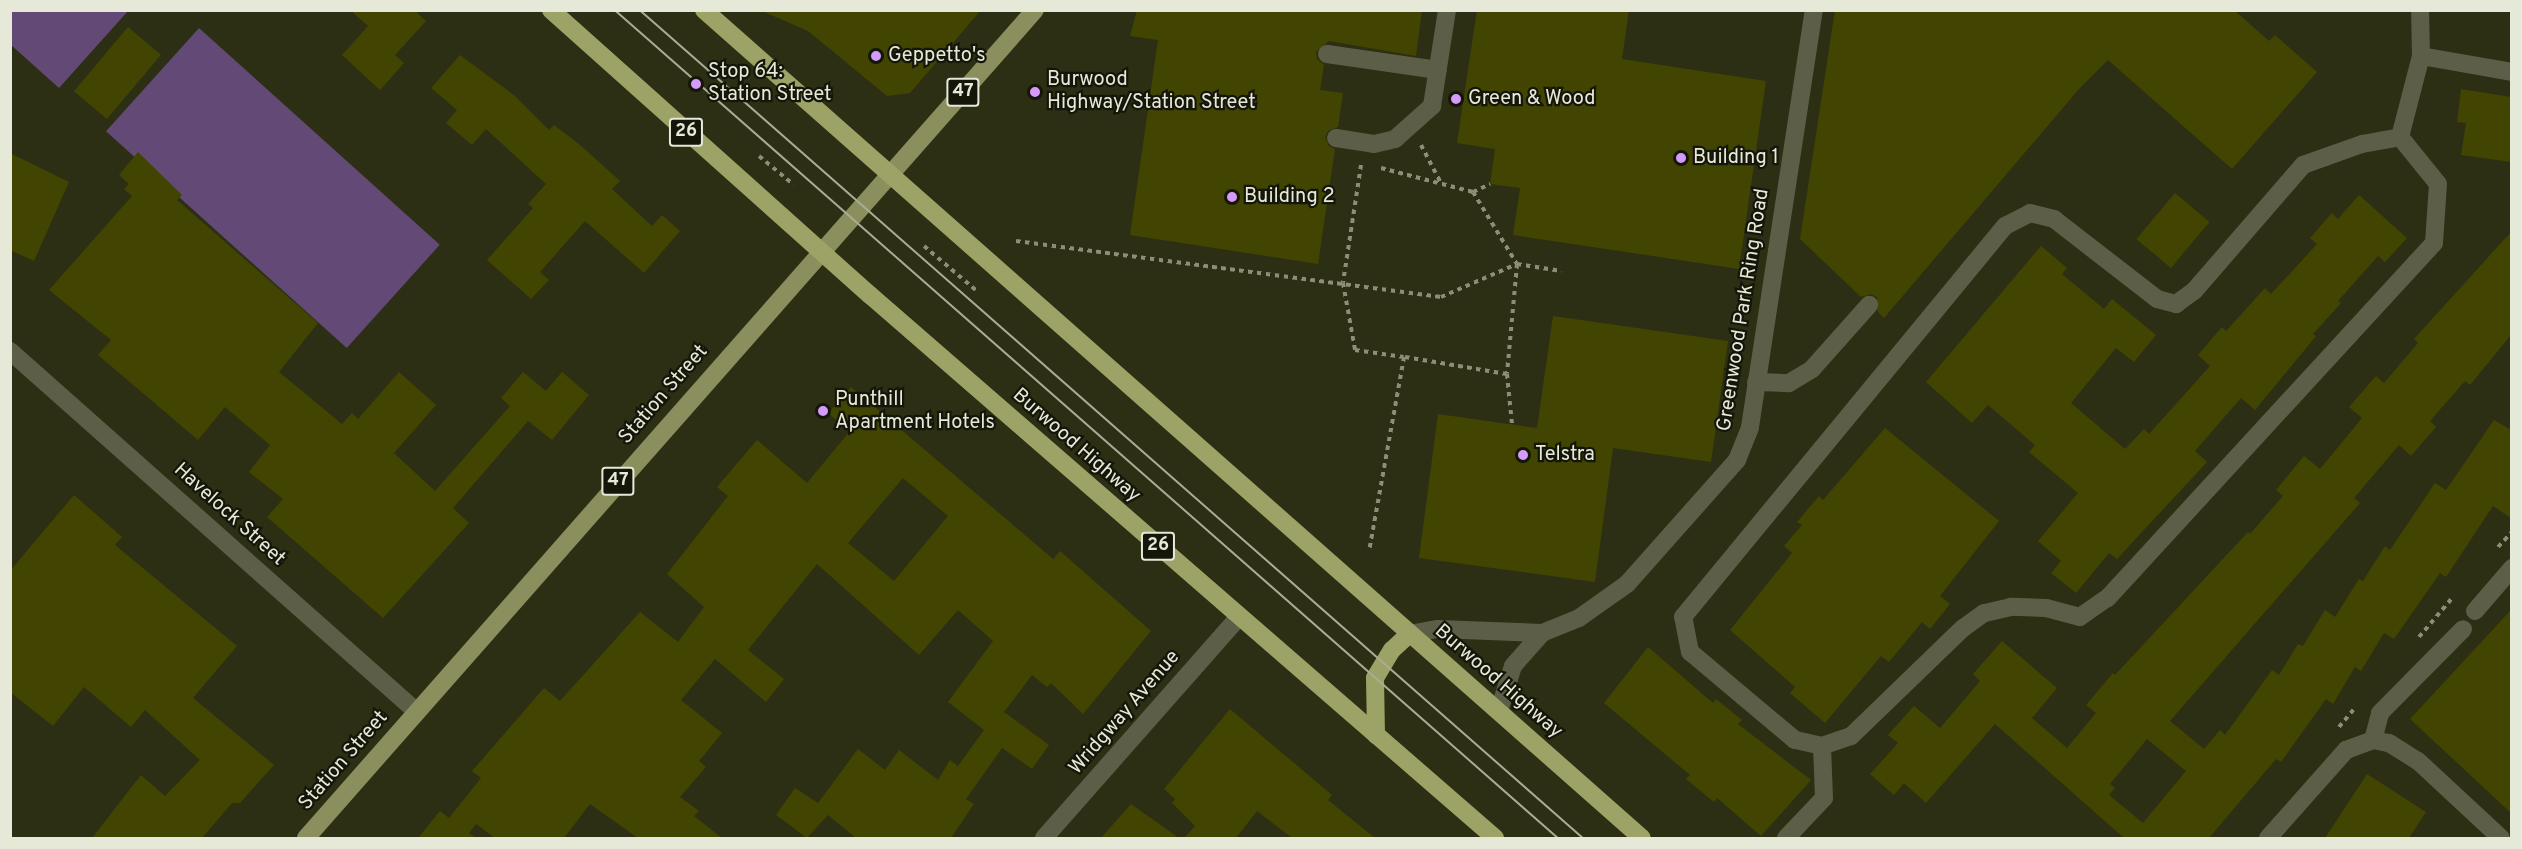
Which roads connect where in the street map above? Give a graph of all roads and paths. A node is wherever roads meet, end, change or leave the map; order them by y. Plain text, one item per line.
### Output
1 (551, 10) edge
2 (704, 10) edge
3 (1035, 10) edge
4 (1447, 10) edge
5 (1815, 10) edge
6 (2420, 10) edge
7 (1326, 54) dead end
8 (2421, 56) junction
9 (1438, 70) junction
10 (2511, 72) edge
11 (1336, 138) dead end
12 (2400, 138) junction
13 (1421, 145) dead end
14 (759, 156) dead end
15 (890, 174) junction
16 (1490, 184) dead end
17 (794, 185) dead end
18 (1442, 185) junction
19 (1473, 192) junction
20 (1016, 241) dead end
21 (924, 246) dead end
22 (822, 252) junction
23 (1517, 264) junction
24 (1561, 271) dead end
25 (1342, 283) junction
26 (978, 292) dead end
27 (1869, 304) dead end
28 (10, 351) edge
29 (1404, 357) junction
30 (1507, 374) junction
31 (1756, 382) junction
32 (1512, 424) dead end
33 (1370, 551) dead end
34 (2511, 568) edge
35 (2475, 611) dead end
36 (1239, 617) junction
37 (2463, 629) dead end
38 (1542, 633) junction
39 (1409, 634) junction
40 (1499, 711) junction
41 (417, 712) junction
42 (1376, 735) junction
43 (2373, 740) junction
44 (1822, 746) junction
45 (306, 838) edge
46 (1044, 838) edge
47 (1495, 838) edge
48 (1642, 838) edge
49 (1786, 838) edge
50 (2268, 838) edge
51 (2501, 838) edge

1 - 22 highway, Burwood Highway / 26
2 - 15 highway, Burwood Highway
3 - 15 main road, Station Street / 47
4 - 9 street
5 - 31 street, Greenwood Park Ring Road
6 - 8 street
7 - 9 street
8 - 10 street
8 - 12 street
9 - 11 street
12 - 44 street
12 - 44 street
13 - 18 path
14 - 17 path
15 - 22 main road, Station Street / 47
15 - 39 highway, Burwood Highway
16 - 19 path
18 - 19 path
18 - 25 path
19 - 23 path
20 - 25 path
21 - 26 path
22 - 36 highway, Burwood Highway / 26
22 - 41 main road, Station Street / 47
23 - 24 path
23 - 25 path
23 - 30 path
25 - 29 path
27 - 31 street
28 - 41 street, Havelock Street
29 - 30 path
29 - 33 path
30 - 32 path
31 - 38 street, Greenwood Park Ring Road
34 - 35 street
36 - 42 highway, Burwood Highway / 26
36 - 46 street, Wridgway Avenue
37 - 43 street
38 - 39 street
38 - 40 street
39 - 40 highway, Burwood Highway
39 - 42 highway
40 - 48 highway, Burwood Highway
41 - 45 main road, Station Street / 47
42 - 47 highway, Burwood Highway / 26
43 - 50 street
43 - 51 street
44 - 49 street

